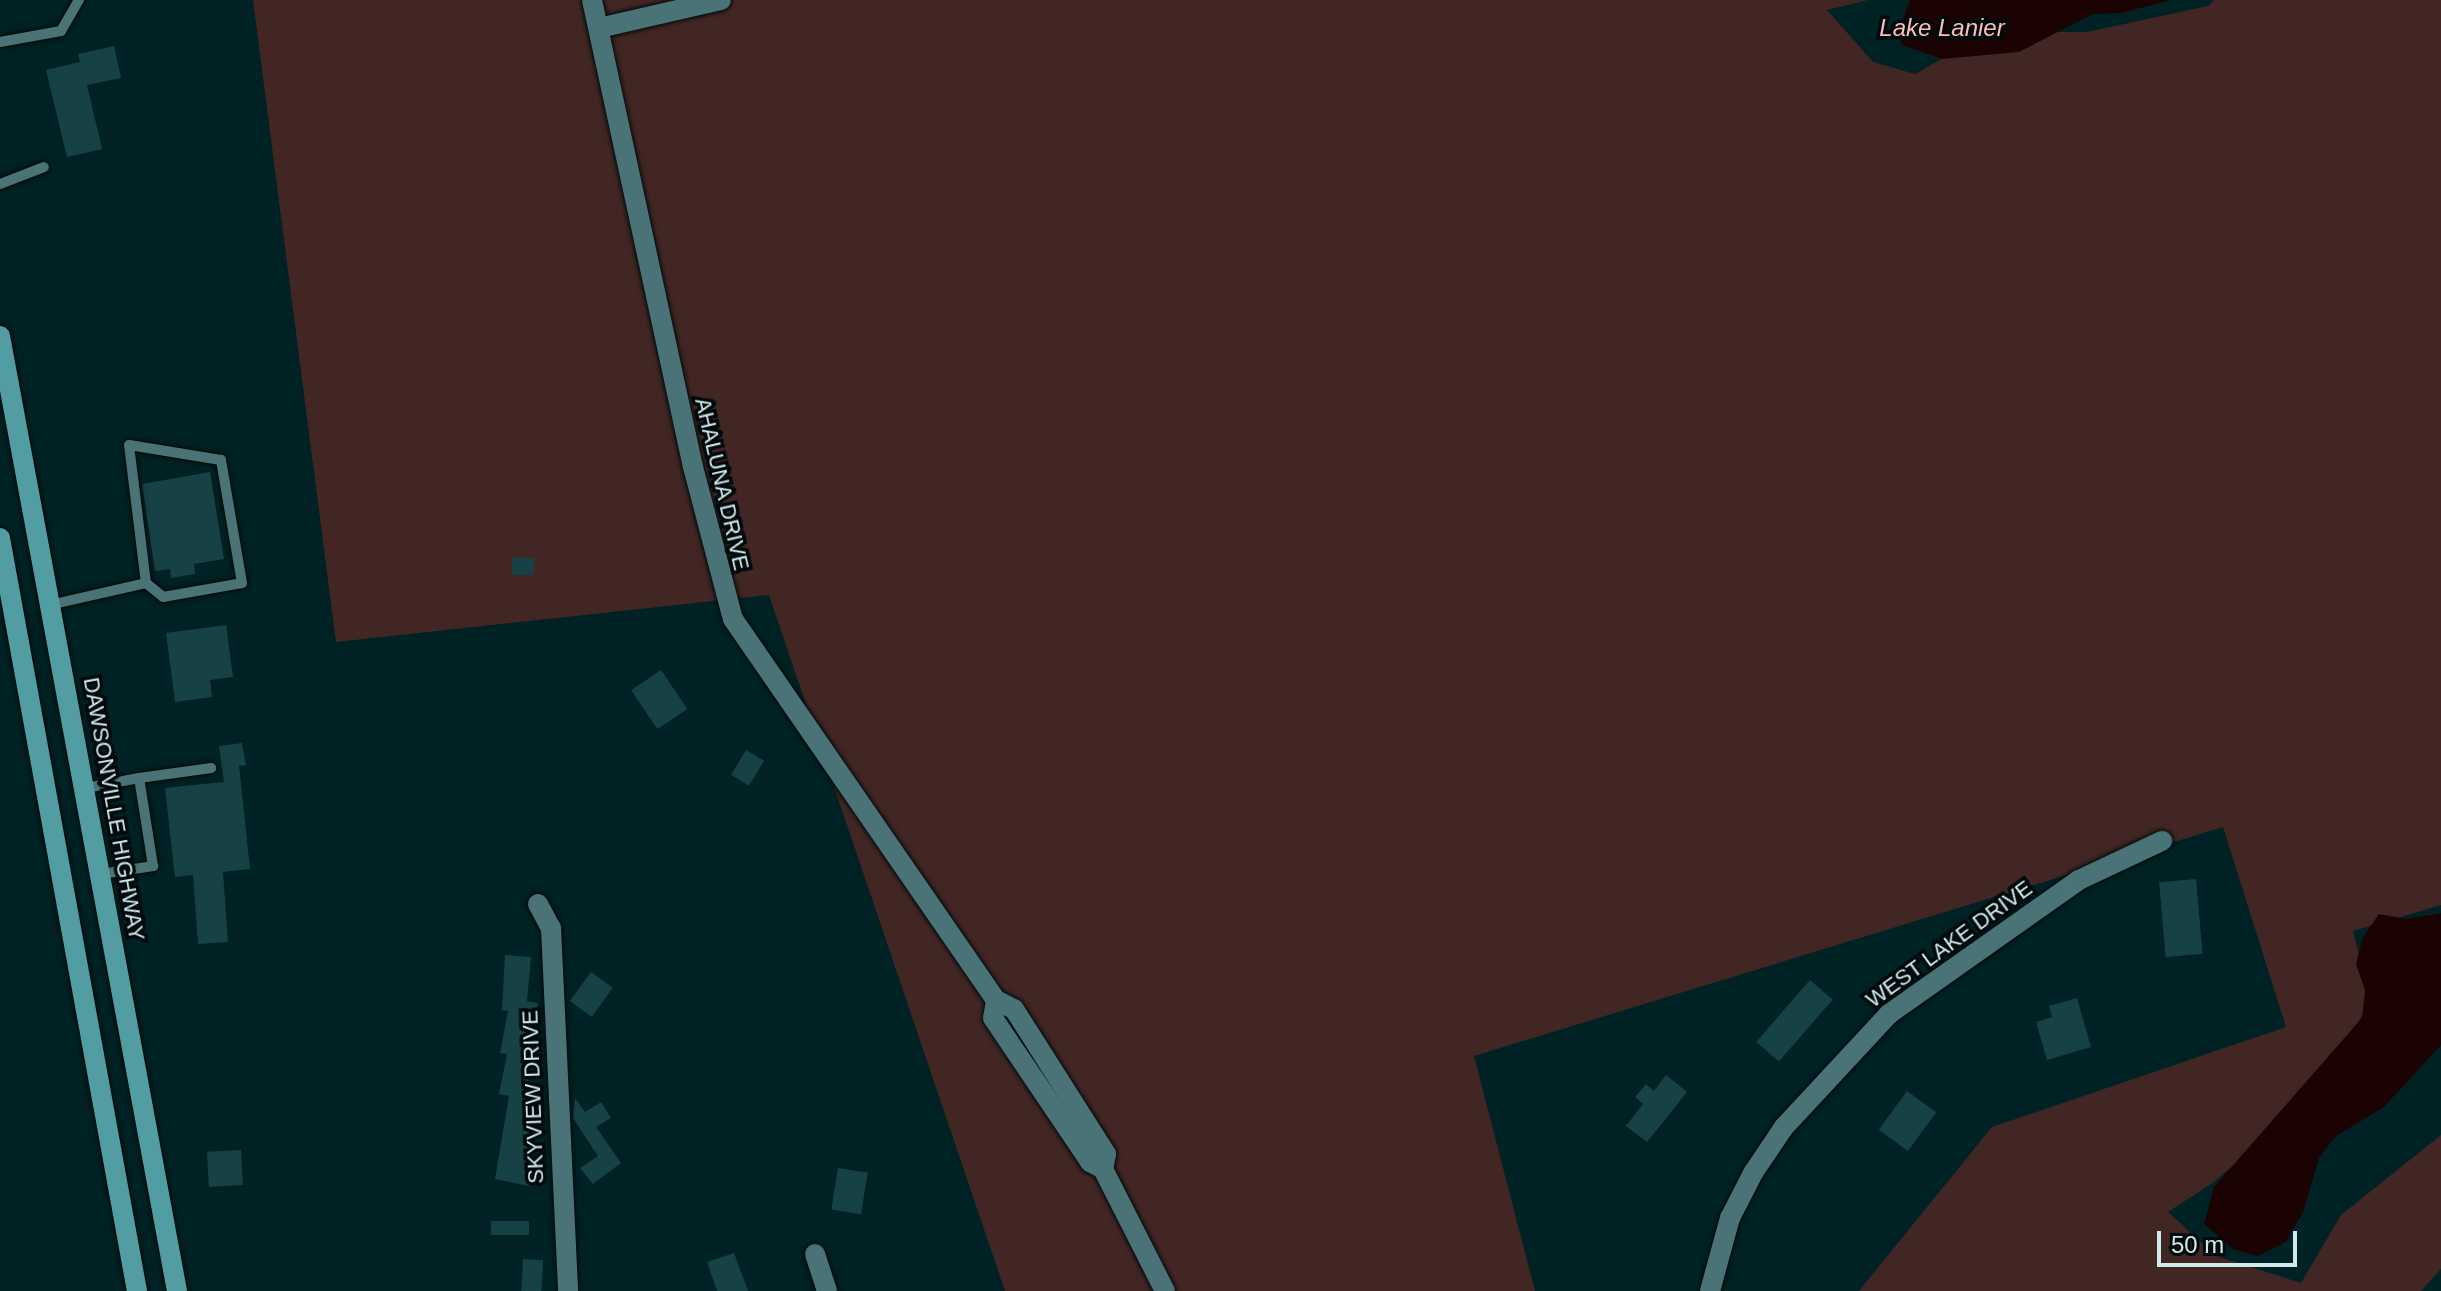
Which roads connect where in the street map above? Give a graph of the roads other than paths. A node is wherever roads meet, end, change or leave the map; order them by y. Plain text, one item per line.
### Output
1 (79, 0) edge
2 (592, 0) edge
3 (721, 0) edge
4 (599, 28) junction
5 (0, 42) edge
6 (44, 167) dead end
7 (0, 184) edge
8 (0, 336) edge
9 (0, 538) edge
10 (146, 583) junction
11 (54, 604) junction
12 (211, 768) dead end
13 (139, 778) junction
14 (86, 788) junction
15 (2162, 841) dead end
16 (101, 874) junction
17 (538, 904) dead end
18 (815, 1254) dead end
19 (137, 1291) edge
20 (177, 1291) edge
21 (568, 1291) edge
22 (827, 1291) edge
23 (1165, 1291) edge
24 (1710, 1291) edge

1 - 5 lane
2 - 4 street, AHALUNA DRIVE
3 - 4 street
4 - 23 street, AHALUNA DRIVE
6 - 7 lane
8 - 11 main road, DAWSONVILLE HIGHWAY
9 - 19 main road
10 - 10 lane
10 - 11 lane
11 - 14 main road, DAWSONVILLE HIGHWAY
12 - 13 lane
13 - 14 lane
13 - 16 lane
14 - 16 main road, DAWSONVILLE HIGHWAY
15 - 24 street, WEST LAKE DRIVE
16 - 20 main road, DAWSONVILLE HIGHWAY
17 - 21 street, SKYVIEW DRIVE
18 - 22 street

